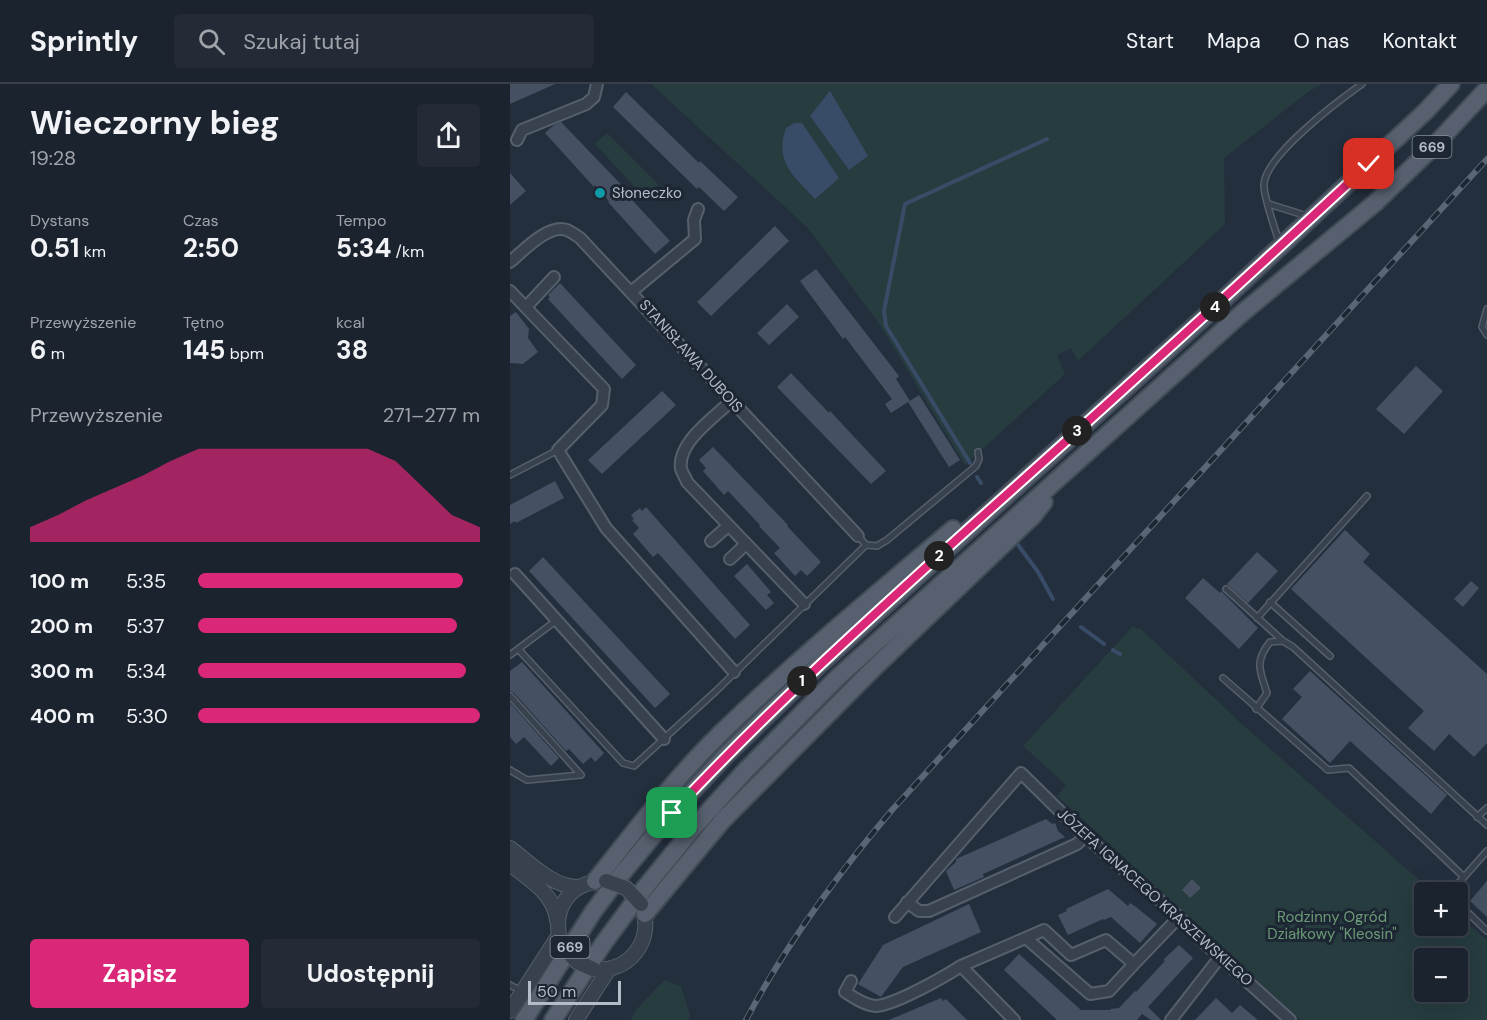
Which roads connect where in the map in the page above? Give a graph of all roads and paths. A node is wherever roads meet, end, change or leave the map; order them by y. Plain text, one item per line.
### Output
1 (597, 84) edge
2 (1362, 84) edge
3 (1451, 84) edge
4 (1487, 89) edge
5 (517, 140) dead end
6 (1269, 204) junction
7 (698, 209) dead end
8 (1312, 218) junction
9 (1280, 246) junction
10 (510, 262) edge
11 (554, 278) dead end
12 (510, 291) edge
13 (632, 292) junction
14 (526, 307) junction
15 (1487, 309) edge
16 (1487, 335) edge
17 (731, 401) junction
18 (558, 450) junction
19 (978, 452) dead end
20 (1067, 470) junction
21 (1031, 473) junction
22 (510, 475) edge
23 (1367, 496) dead end
24 (728, 526) junction
25 (711, 541) dead end
26 (862, 541) junction
27 (746, 544) junction
28 (730, 559) dead end
29 (515, 574) dead end
30 (1226, 589) dead end
31 (1270, 602) junction
32 (804, 604) junction
33 (1257, 618) junction
34 (557, 621) junction
35 (1283, 641) junction
36 (519, 650) junction
37 (510, 655) edge
38 (1330, 656) dead end
39 (734, 672) junction
40 (1223, 678) dead end
41 (510, 696) edge
42 (1256, 709) junction
43 (664, 739) junction
44 (510, 770) edge
45 (1487, 808) edge
46 (1477, 817) junction
47 (1487, 825) edge
48 (1085, 836) junction
49 (510, 848) edge
50 (1487, 851) edge
51 (510, 864) edge
52 (1464, 877) junction
53 (601, 881) junction
54 (1459, 882) edge
55 (578, 887) junction
56 (907, 902) junction
57 (643, 909) junction
58 (1468, 913) edge
59 (1179, 916) junction
60 (896, 917) dead end
61 (558, 921) junction
62 (1487, 931) edge
63 (1026, 938) junction
64 (560, 940) junction
65 (1220, 957) junction
66 (1134, 964) junction
67 (961, 966) junction
68 (609, 969) junction
69 (851, 981) dead end
70 (516, 988) edge
71 (510, 1011) edge
72 (524, 1020) edge
73 (553, 1020) edge
74 (576, 1020) edge
75 (1014, 1020) edge
76 (1171, 1020) edge
77 (1290, 1020) edge

1 - 5 street
2 - 6 lane
3 - 8 main road, 669
4 - 20 main road, 669
6 - 8 lane
6 - 9 lane
7 - 13 street
8 - 9 main road, 669
9 - 21 main road, 669
10 - 13 street, STANISŁAWA DUBOIS
11 - 14 street
12 - 14 street
13 - 17 street, STANISŁAWA DUBOIS
14 - 18 street
15 - 16 lane
17 - 24 street
17 - 26 street, STANISŁAWA DUBOIS
18 - 22 lane
18 - 39 street
19 - 26 lane
20 - 57 main road
20 - 73 main road, 669
21 - 53 main road
21 - 72 main road, 669
23 - 31 lane
24 - 25 street
24 - 27 street
26 - 32 lane
27 - 28 street
27 - 32 street
29 - 34 street
30 - 33 lane
31 - 33 lane
31 - 38 lane
32 - 39 lane
33 - 35 lane
34 - 36 lane
34 - 43 street
35 - 42 lane
35 - 46 lane
36 - 37 lane
36 - 43 lane
39 - 43 lane
40 - 42 lane
41 - 44 lane
42 - 52 lane
45 - 46 lane
46 - 47 lane
48 - 56 street
48 - 56 street, JÓZEFA IGNACEGO KRASZEWSKIEGO
48 - 59 street, JÓZEFA IGNACEGO KRASZEWSKIEGO
49 - 55 street
50 - 52 lane
51 - 61 street
52 - 54 lane
53 - 55 street
53 - 57 street, bridge
55 - 61 street
56 - 60 street
57 - 68 street
58 - 62 lane
59 - 65 street, JÓZEFA IGNACEGO KRASZEWSKIEGO
59 - 66 street
61 - 64 street
63 - 66 street
63 - 66 street
63 - 67 street
64 - 68 street, bridge
64 - 70 street
65 - 76 street
65 - 77 street, JÓZEFA IGNACEGO KRASZEWSKIEGO
67 - 69 street
67 - 75 street
68 - 74 street
70 - 71 street

